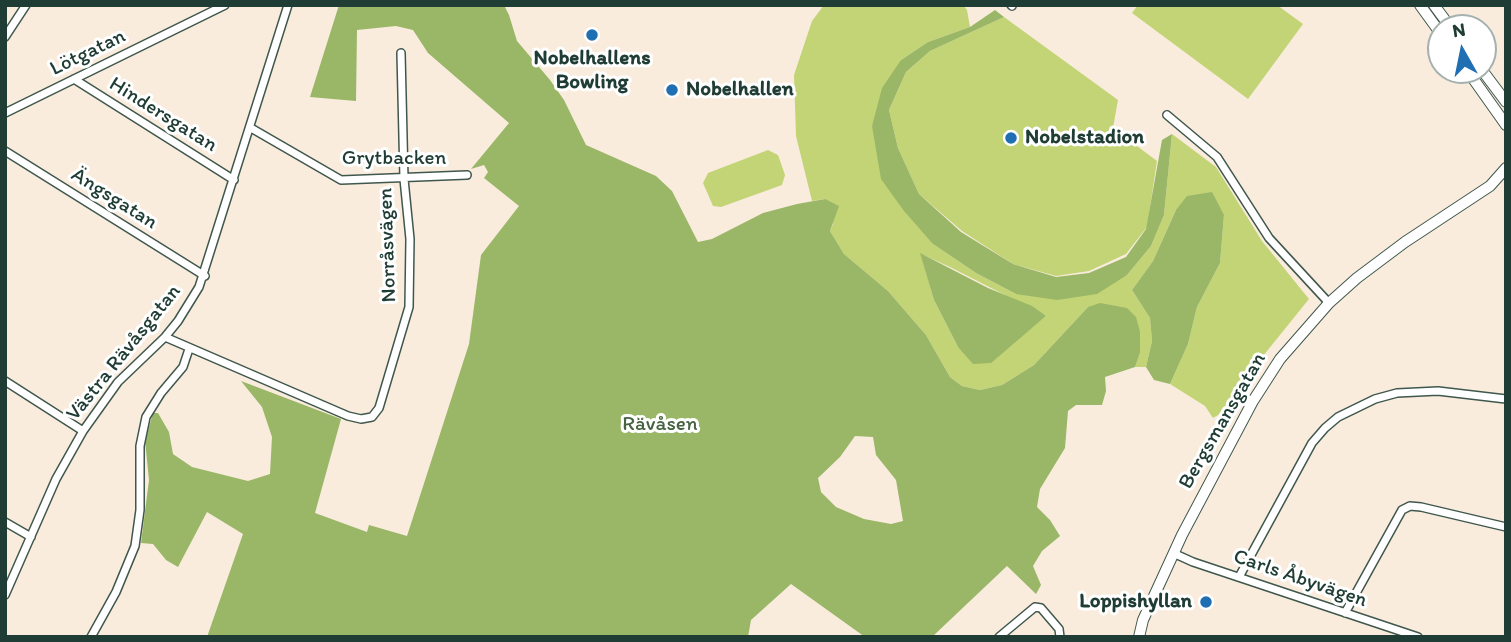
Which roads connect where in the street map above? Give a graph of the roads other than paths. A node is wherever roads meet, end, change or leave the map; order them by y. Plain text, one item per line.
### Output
1 (26, 5) edge
2 (225, 5) edge
3 (288, 5) edge
4 (5, 37) edge
5 (401, 52) dead end
6 (74, 79) junction
7 (1477, 84) edge
8 (1492, 84) edge
9 (1506, 103) edge
10 (5, 114) edge
11 (1167, 115) dead end
12 (1506, 125) edge
13 (250, 128) junction
14 (5, 151) edge
15 (1506, 168) edge
16 (467, 175) dead end
17 (404, 178) junction
18 (234, 180) junction
19 (1506, 182) edge
20 (1490, 186) junction
21 (205, 276) junction
22 (1329, 303) junction
23 (166, 337) junction
24 (189, 349) junction
25 (5, 381) edge
26 (1506, 398) edge
27 (83, 431) junction
28 (5, 522) edge
29 (1506, 527) edge
30 (31, 537) junction
31 (1173, 553) junction
32 (1240, 577) junction
33 (5, 595) edge
34 (1345, 613) junction
35 (92, 637) edge
36 (999, 637) edge
37 (1060, 637) edge
38 (1139, 637) edge
39 (1418, 637) edge

1 - 4 street
2 - 6 street, Lötgatan
3 - 13 street, Västra Rävåsgatan
5 - 17 street, Norråsvägen
6 - 10 street, Lötgatan
6 - 18 street, Hindersgatan
7 - 12 street
8 - 9 street
11 - 22 street
13 - 17 street, Grytbacken
13 - 18 street, Västra Rävåsgatan
14 - 21 street, Ängsgatan
15 - 20 street, Bergsmansgatan
16 - 17 street, Grytbacken
17 - 24 street, Norråsvägen
18 - 21 street, Västra Rävåsgatan
19 - 20 street, Bergsmansgatan
20 - 22 street, Bergsmansgatan
21 - 23 street, Västra Rävåsgatan
22 - 31 street, Bergsmansgatan
23 - 24 street, Norråsvägen
23 - 27 street, Västra Rävåsgatan
24 - 35 street
25 - 27 street
26 - 32 street
27 - 30 street, Västra Rävåsgatan
28 - 30 street
29 - 34 street
30 - 33 street, Västra Rävåsgatan
31 - 32 street, Carls Åbyvägen
31 - 38 street, Bergsmansgatan
32 - 34 street, Carls Åbyvägen
34 - 39 street, Carls Åbyvägen
36 - 37 street

